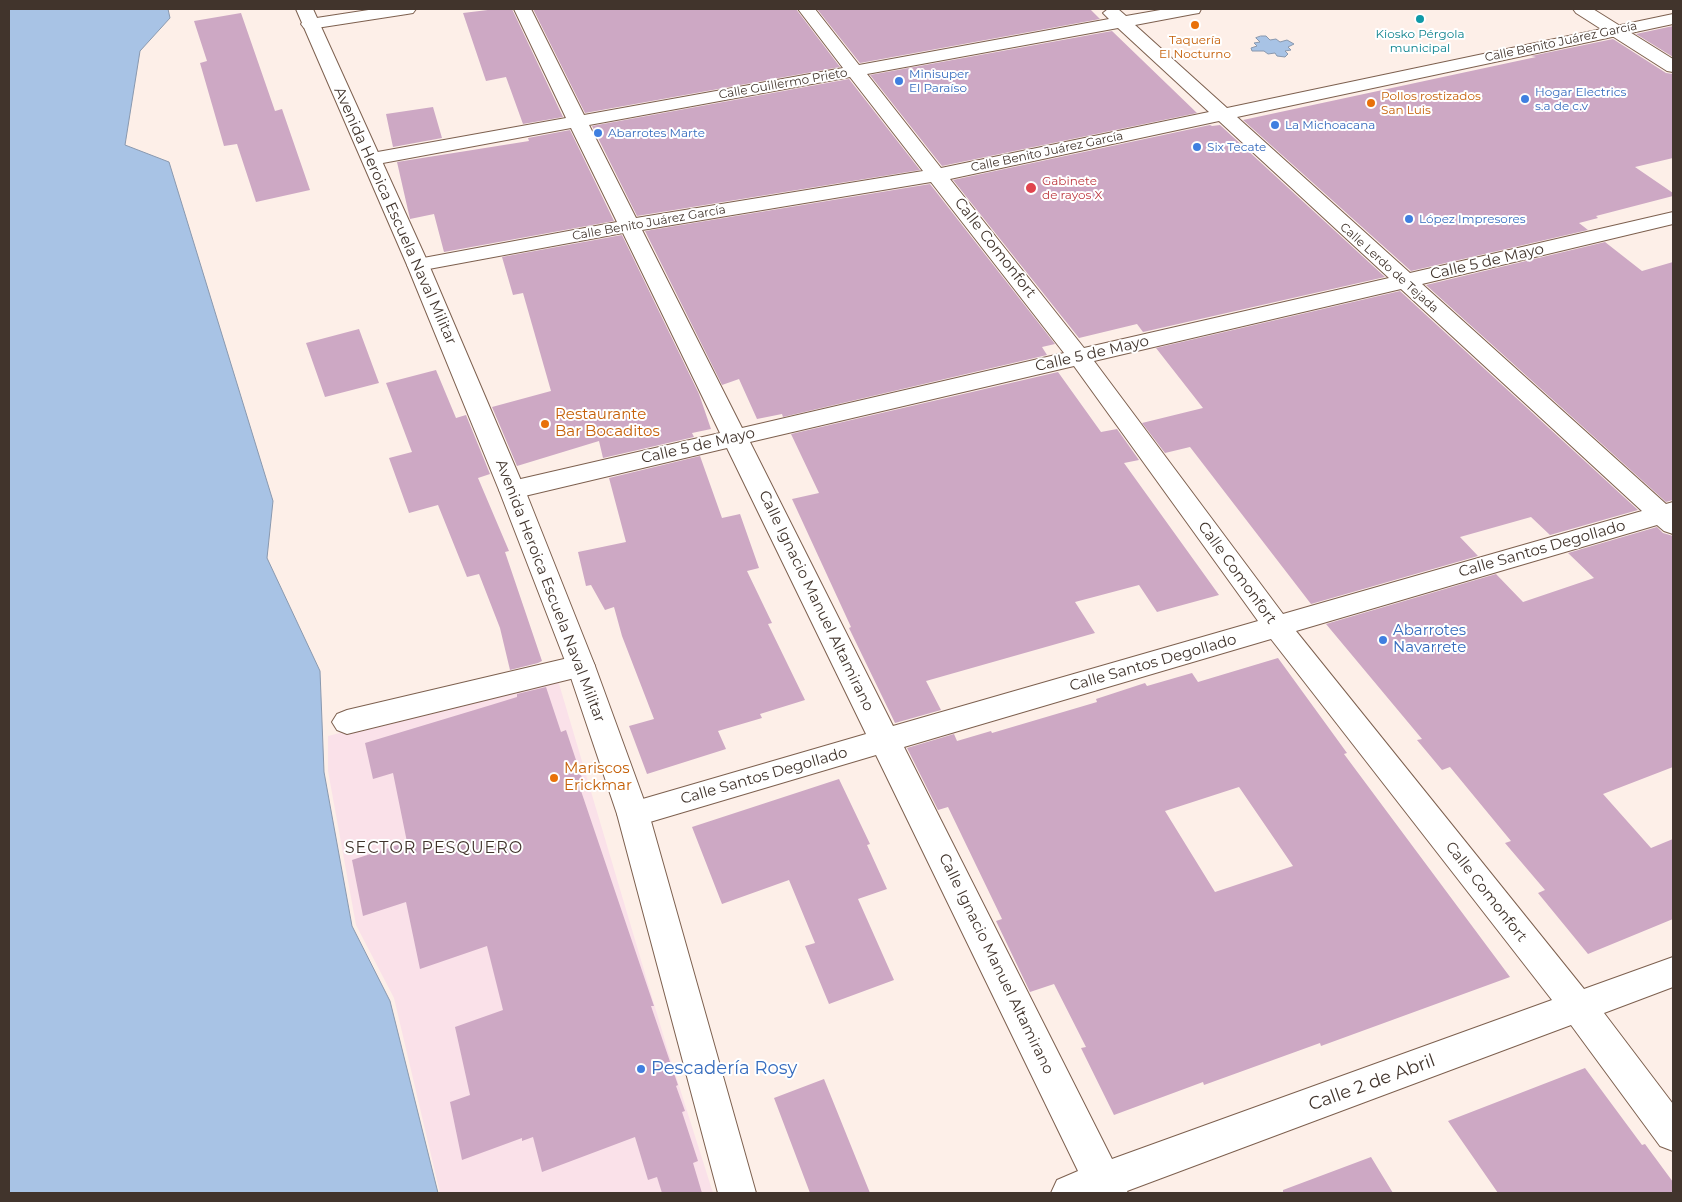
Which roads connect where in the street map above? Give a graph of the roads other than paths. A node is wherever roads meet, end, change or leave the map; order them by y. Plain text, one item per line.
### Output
1 (407, 9) edge
2 (522, 9) edge
3 (806, 9) edge
4 (1193, 9) edge
5 (1582, 9) edge
6 (1114, 15) edge
7 (307, 17) edge
8 (1673, 20) edge
9 (1616, 30) junction
10 (1673, 67) edge
11 (854, 71) junction
12 (1221, 115) junction
13 (578, 121) junction
14 (372, 159) junction
15 (938, 175) junction
16 (1673, 218) edge
17 (629, 226) junction
18 (418, 265) junction
19 (1404, 281) junction
20 (1079, 357) junction
21 (734, 438) junction
22 (512, 490) junction
23 (1669, 517) edge
24 (1276, 627) junction
25 (581, 666) junction
26 (346, 722) dead end
27 (885, 741) junction
28 (633, 814) junction
29 (1673, 972) edge
30 (1578, 1007) junction
31 (1673, 1133) edge
32 (1106, 1187) edge
33 (737, 1193) edge
34 (1070, 1193) edge

1 - 7 street
2 - 13 street, Calle Ignacio Manuel Altamirano
3 - 11 street, Calle Comonfort
4 - 6 street, Calle Guillermo Prieto
5 - 9 street
6 - 11 street, Calle Guillermo Prieto
6 - 12 street, Calle Lerdo de Tejada
7 - 14 street, Avenida Heroica Escuela Naval Militar
8 - 9 street, Calle Benito Juárez García
9 - 10 street
9 - 12 street, Calle Benito Juárez García
11 - 13 street, Calle Guillermo Prieto
11 - 15 street, Calle Comonfort
12 - 15 street, Calle Benito Juárez García
12 - 19 street, Calle Lerdo de Tejada
13 - 14 street, Calle Guillermo Prieto
13 - 17 street, Calle Ignacio Manuel Altamirano
14 - 18 street, Avenida Heroica Escuela Naval Militar
15 - 17 street, Calle Benito Juárez García
15 - 20 street, Calle Comonfort
16 - 19 street, Calle 5 de Mayo
17 - 18 street, Calle Benito Juárez García
17 - 21 street, Calle Ignacio Manuel Altamirano
18 - 22 street, Avenida Heroica Escuela Naval Militar
19 - 20 street, Calle 5 de Mayo
19 - 23 street, Calle Lerdo de Tejada
20 - 21 street, Calle 5 de Mayo
20 - 24 street, Calle Comonfort
21 - 22 street, Calle 5 de Mayo
21 - 27 street, Calle Ignacio Manuel Altamirano
22 - 25 street, Avenida Heroica Escuela Naval Militar
23 - 24 street, Calle Santos Degollado
24 - 27 street, Calle Santos Degollado
24 - 30 street, Calle Comonfort
25 - 26 street
25 - 28 street, Avenida Heroica Escuela Naval Militar
27 - 28 street, Calle Santos Degollado
27 - 32 street, Calle Ignacio Manuel Altamirano
28 - 33 street, Avenida Heroica Escuela Naval Militar
29 - 30 street, Calle 2 de Abril
30 - 31 street, Calle Comonfort
30 - 32 street, Calle 2 de Abril
32 - 34 street, Calle 2 de Abril

